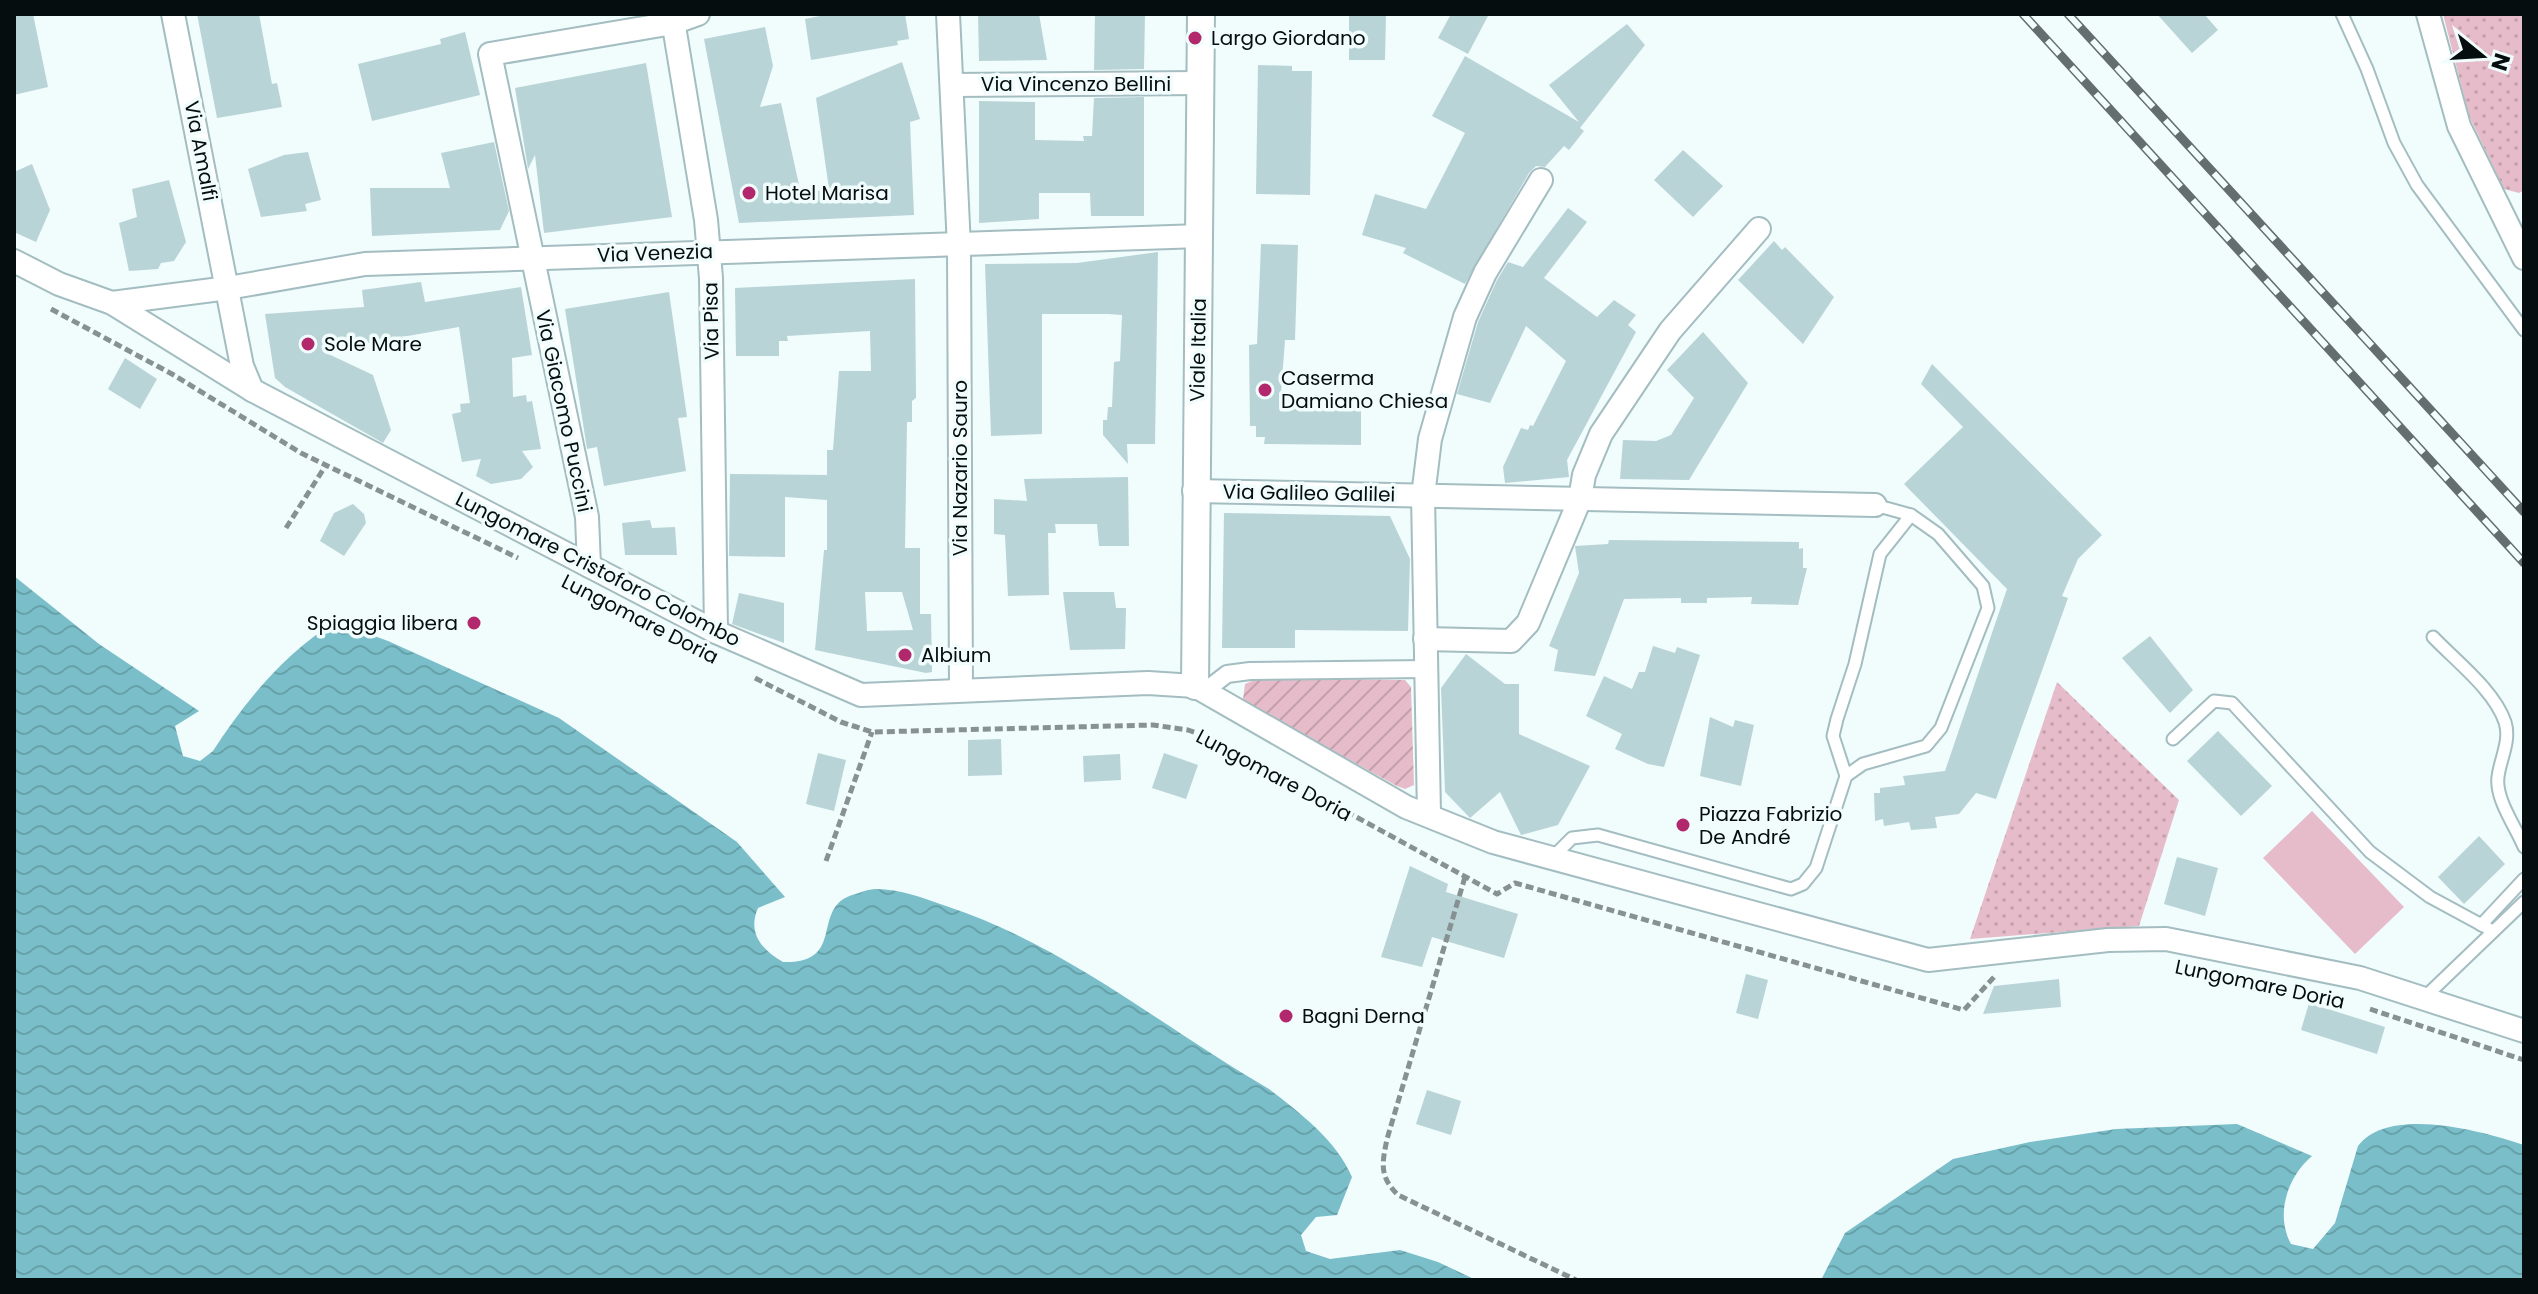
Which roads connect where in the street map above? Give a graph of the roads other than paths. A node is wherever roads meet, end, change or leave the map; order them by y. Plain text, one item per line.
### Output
1 (173, 14) edge
2 (698, 14) edge
3 (948, 14) edge
4 (1201, 14) edge
5 (2342, 14) edge
6 (2428, 14) edge
7 (672, 19) edge
8 (1199, 83) junction
9 (952, 85) junction
10 (1541, 180) dead end
11 (1759, 229) dead end
12 (1201, 236) junction
13 (959, 247) junction
14 (708, 251) junction
15 (531, 256) junction
16 (2524, 258) edge
17 (14, 261) edge
18 (228, 288) junction
19 (112, 303) junction
20 (2524, 330) edge
21 (252, 390) junction
22 (1194, 491) junction
23 (1423, 496) junction
24 (1580, 499) junction
25 (1875, 505) joint
26 (1911, 515) junction
27 (589, 566) junction
28 (716, 632) junction
29 (2433, 637) dead end
30 (1425, 639) junction
31 (1426, 669) junction
32 (1200, 688) junction
33 (961, 689) junction
34 (2173, 739) dead end
35 (1846, 776) junction
36 (1429, 815) junction
37 (2524, 847) edge
38 (1553, 858) junction
39 (2524, 879) edge
40 (2524, 902) edge
41 (2486, 928) junction
42 (2425, 997) junction
43 (2524, 1031) edge

1 - 18 street, Via Amalfi
2 - 7 street
3 - 9 street, Via Nazario Sauro
4 - 8 street, Viale Italia
5 - 20 lane
6 - 16 street
7 - 14 street, Via Pisa
7 - 15 street, Via Giacomo Puccini
8 - 9 street, Via Vincenzo Bellini
8 - 12 street, Viale Italia
9 - 13 street, Via Nazario Sauro
10 - 23 street
11 - 24 street
12 - 13 street, Via Venezia
12 - 22 street, Viale Italia
13 - 14 street, Via Venezia
13 - 33 street, Via Nazario Sauro
14 - 15 street, Via Venezia
14 - 28 street, Via Pisa
15 - 18 street, Via Venezia
15 - 27 street, Via Giacomo Puccini
17 - 19 street, Lungomare Cristoforo Colombo
18 - 19 street, Via Venezia
18 - 21 street
19 - 21 street, Lungomare Cristoforo Colombo
21 - 27 street, Lungomare Cristoforo Colombo
22 - 23 street, Via Galileo Galilei
22 - 32 street, Viale Italia
23 - 24 street, Via Galileo Galilei
23 - 30 street
24 - 25 street, Via Galileo Galilei
24 - 30 street
25 - 26 lane
26 - 35 lane
26 - 35 lane
27 - 28 street, Lungomare Cristoforo Colombo
28 - 33 street, Lungomare Cristoforo Colombo
29 - 37 lane
30 - 31 street
31 - 32 street
31 - 36 street
32 - 33 street
32 - 36 street, Lungomare Doria
34 - 41 lane
35 - 38 lane
36 - 38 street, Lungomare Doria
38 - 42 street, Lungomare Doria
39 - 41 lane
40 - 41 lane
41 - 42 lane
42 - 43 street, Lungomare Doria

